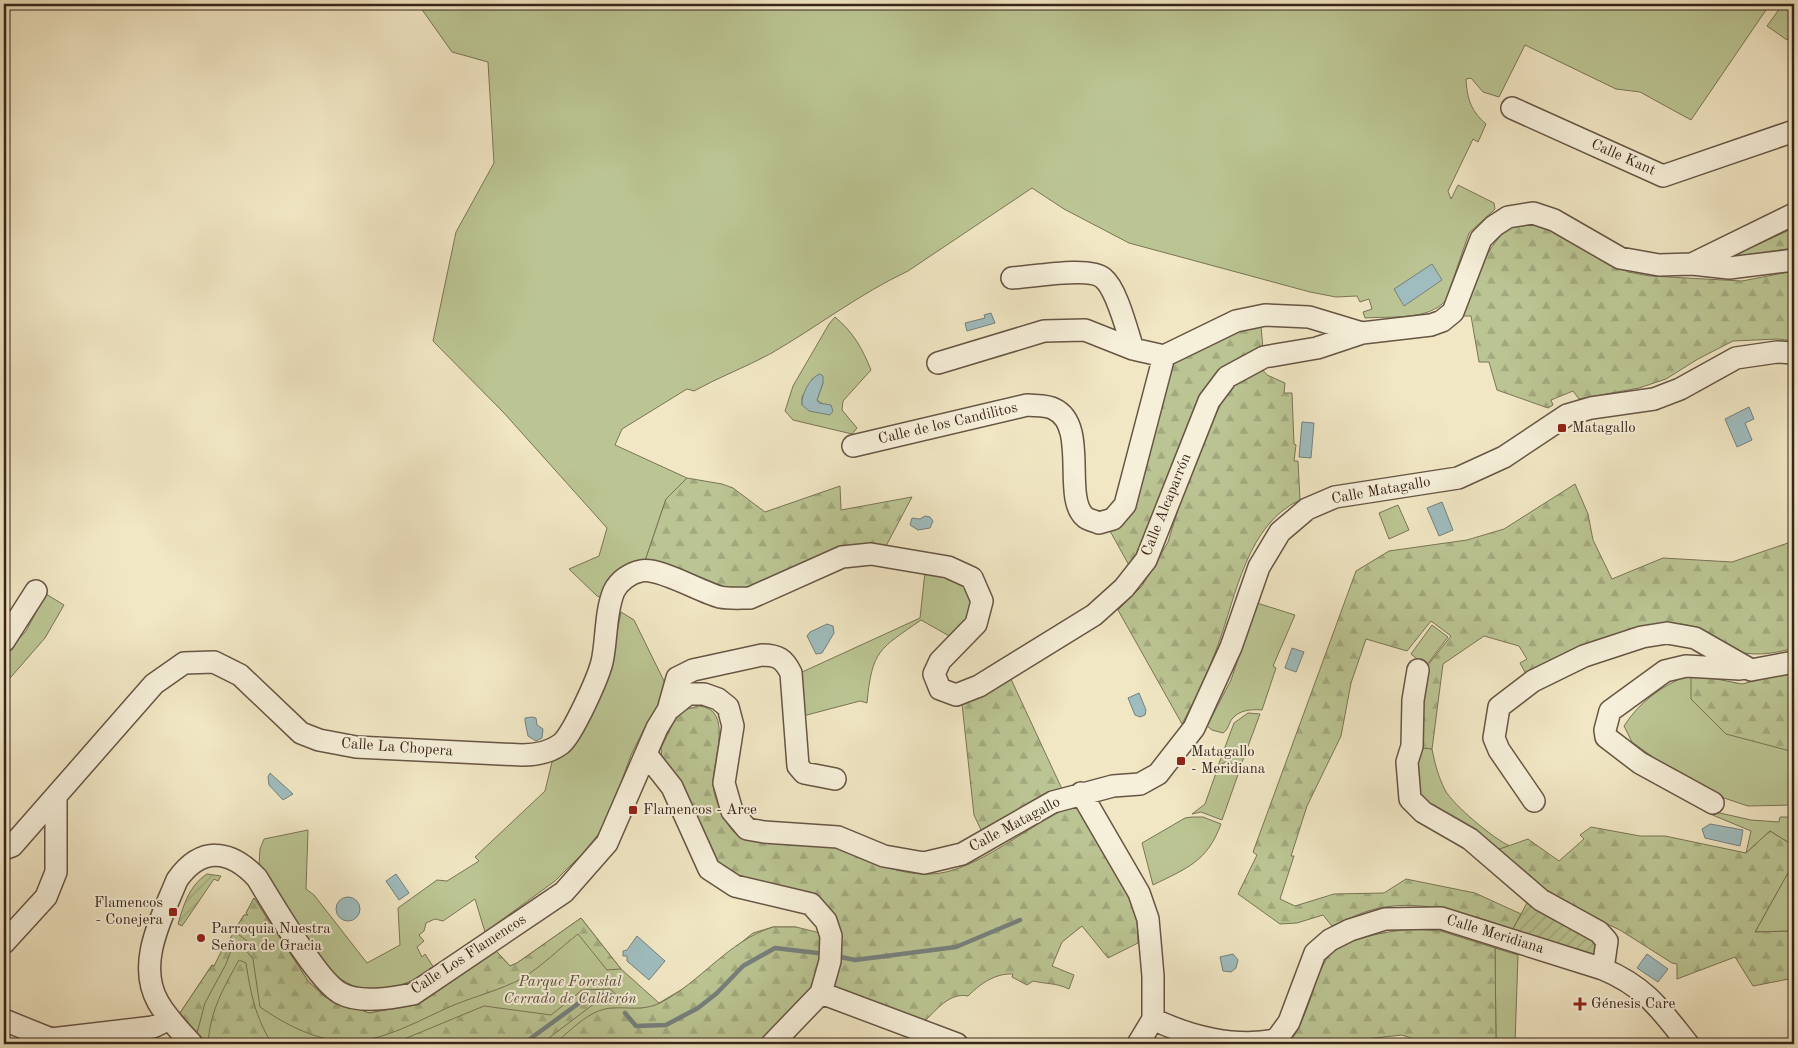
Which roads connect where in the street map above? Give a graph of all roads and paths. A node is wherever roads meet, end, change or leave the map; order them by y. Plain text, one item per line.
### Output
1 (1512, 108) dead end
2 (1794, 131) edge
3 (1794, 214) edge
4 (1794, 260) edge
5 (1692, 264) junction
6 (1012, 278) dead end
7 (1362, 333) junction
8 (1133, 349) junction
9 (1794, 353) edge
10 (1164, 356) junction
11 (938, 363) dead end
12 (853, 446) dead end
13 (627, 576) joint
14 (36, 592) dead end
15 (4, 641) edge
16 (1794, 662) edge
17 (1418, 670) dead end
18 (1751, 670) junction
19 (668, 710) junction
20 (646, 754) junction
21 (835, 779) dead end
22 (1081, 793) junction
23 (56, 796) junction
24 (1534, 800) dead end
25 (1714, 803) dead end
26 (4, 849) edge
27 (4, 943) edge
28 (1603, 969) junction
29 (823, 989) junction
30 (4, 1005) edge
31 (170, 1019) junction
32 (1153, 1019) junction
33 (4, 1020) edge
34 (192, 1044) edge
35 (772, 1044) edge
36 (957, 1044) edge
37 (1138, 1044) edge
38 (1688, 1044) edge

1 - 2 street, Calle Kant
3 - 5 street, Calle Alcaparrón
4 - 5 street
5 - 7 street, Calle Alcaparrón
6 - 8 street
7 - 10 street
7 - 13 street, Calle Alcaparrón
8 - 10 street
8 - 11 street
9 - 22 street, Calle Matagallo
10 - 12 street, Calle de los Candilitos
13 - 23 street, Calle La Chopera
14 - 15 street
16 - 18 street
17 - 28 street
18 - 24 street
18 - 25 street
19 - 20 street, Calle Los Flamencos
19 - 21 street
19 - 22 street, Calle Matagallo
20 - 29 street
20 - 31 street, Calle Los Flamencos
22 - 32 street
23 - 26 street, Calle La Chopera
23 - 27 street
28 - 32 street, Calle Meridiana
28 - 38 street, Calle Meridiana
29 - 35 street
29 - 36 street
30 - 31 street
31 - 33 street
31 - 34 street, Calle Los Flamencos
32 - 37 street

